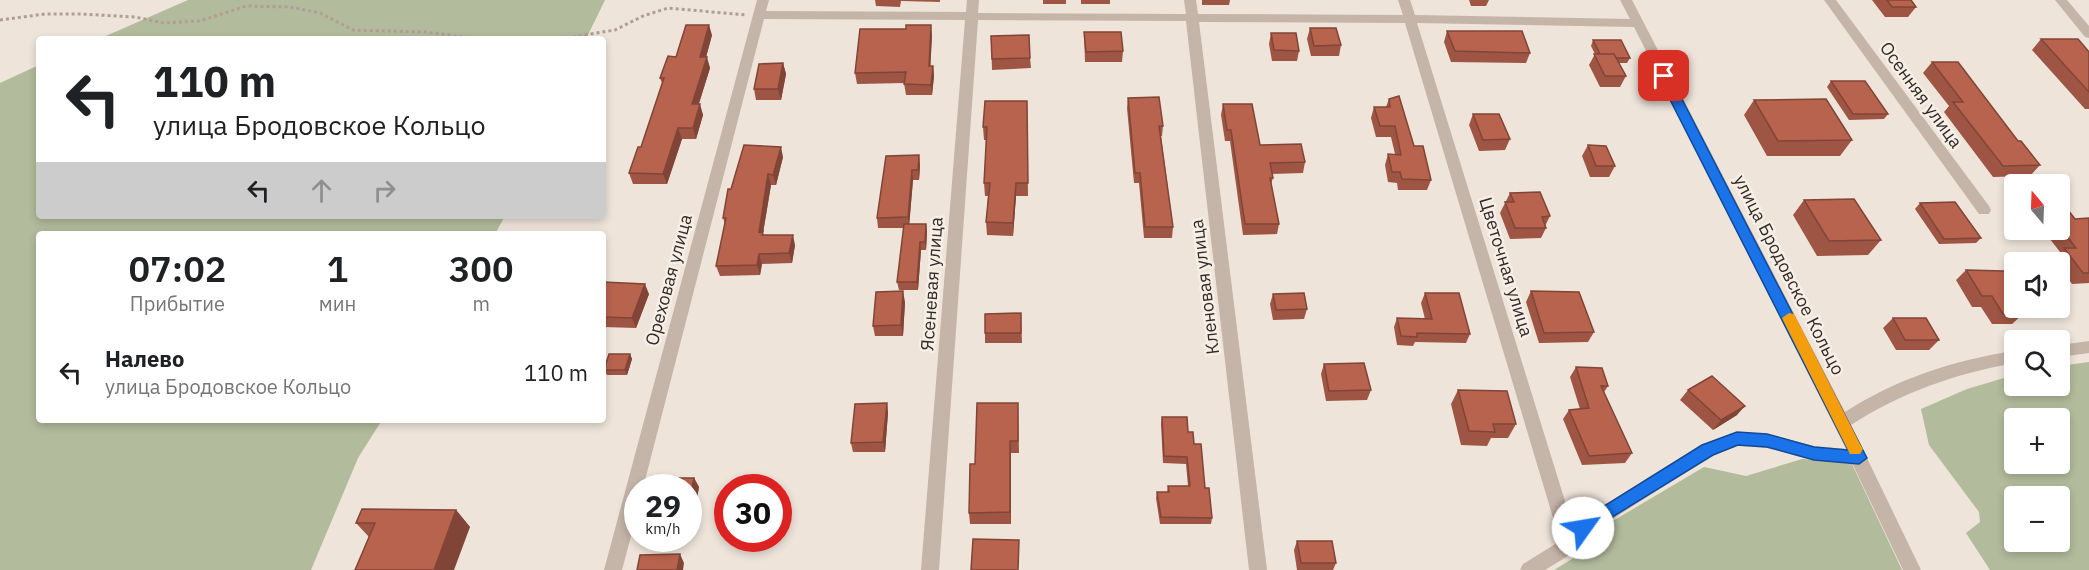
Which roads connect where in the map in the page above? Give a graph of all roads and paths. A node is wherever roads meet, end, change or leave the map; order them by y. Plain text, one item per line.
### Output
1 (1190, 0) edge
2 (1404, 0) edge
3 (1626, 0) edge
4 (1830, 0) edge
5 (2061, 0) edge
6 (761, 8) edge
7 (972, 8) edge
8 (1192, 18) junction
9 (1409, 19) junction
10 (0, 20) edge
11 (1637, 23) junction
12 (2089, 34) edge
13 (456, 36) edge
14 (579, 36) edge
15 (1984, 210) dead end
16 (2089, 346) edge
17 (2070, 349) edge
18 (2004, 359) edge
19 (1842, 422) junction
20 (1859, 458) junction
21 (1570, 545) junction
22 (613, 570) edge
23 (930, 570) edge
24 (1258, 570) edge
25 (1529, 570) edge
26 (1912, 570) edge

1 - 8 street, Кленовая улица
2 - 9 street, Цветочная улица
3 - 11 street, улица Бродовское Кольцо
4 - 15 street, Осенняя улица
5 - 12 street
6 - 7 street
6 - 14 path
6 - 22 street, Ореховая улица
7 - 8 street
7 - 23 street, Ясеневая улица
8 - 9 street
8 - 24 street, Кленовая улица
9 - 11 street
9 - 21 street, Цветочная улица
10 - 13 path
11 - 19 street, улица Бродовское Кольцо
16 - 17 street
18 - 19 street
19 - 20 street, улица Бродовское Кольцо
20 - 21 street
20 - 26 street, улица Бродовское Кольцо
21 - 25 street

